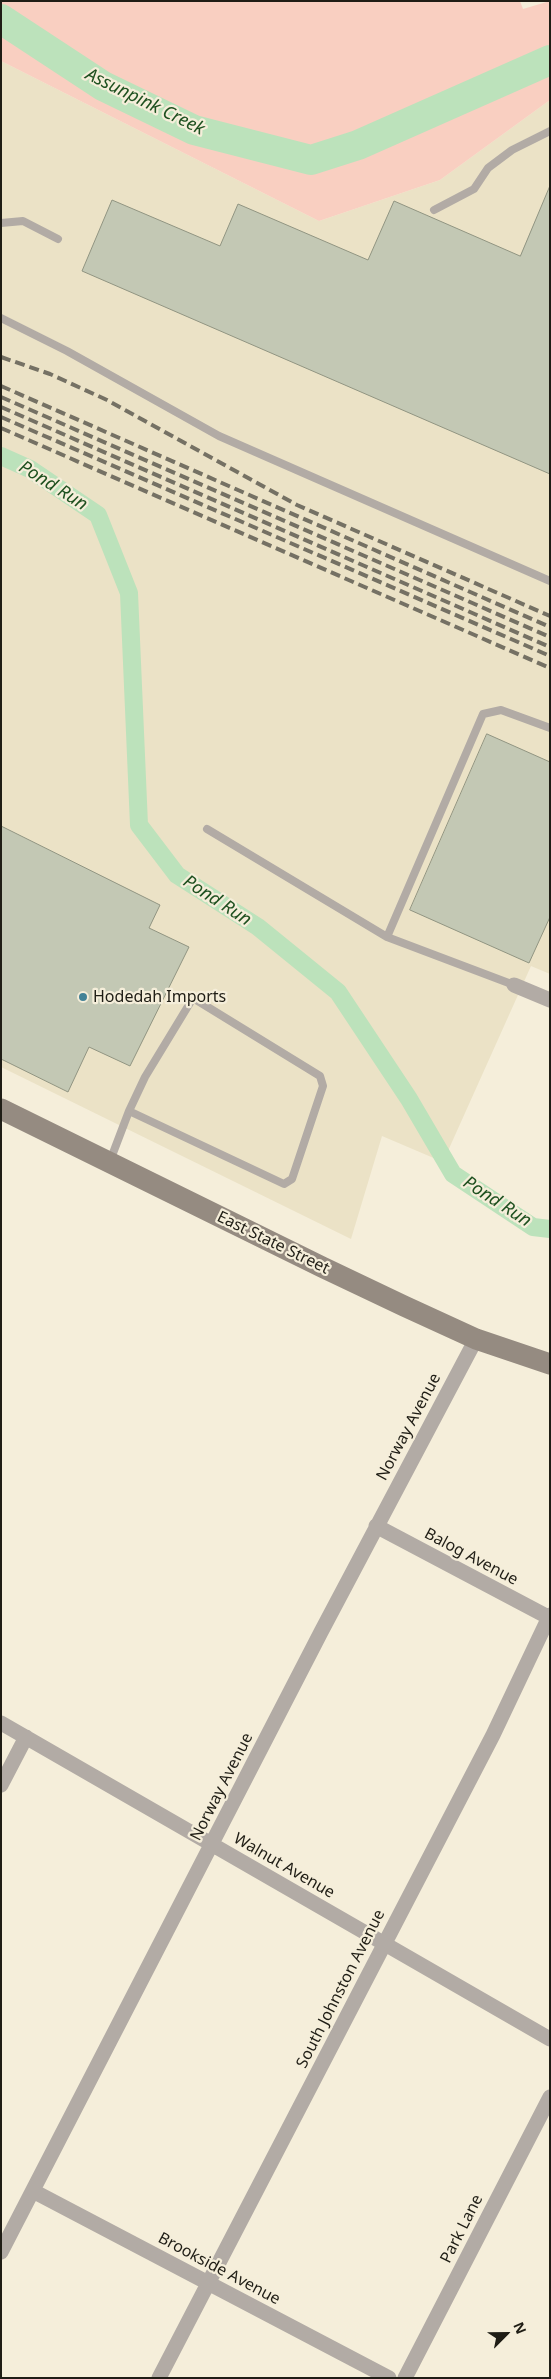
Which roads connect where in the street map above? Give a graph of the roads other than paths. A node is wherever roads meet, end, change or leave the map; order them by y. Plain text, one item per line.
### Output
1 (550, 131) edge
2 (434, 210) dead end
3 (1, 223) edge
4 (58, 239) dead end
5 (1, 318) edge
6 (550, 581) edge
7 (550, 728) edge
8 (207, 829) dead end
9 (387, 937) junction
10 (514, 985) joint
11 (550, 1000) edge
12 (1, 1109) edge
13 (129, 1111) junction
14 (109, 1162) junction
15 (476, 1338) junction
16 (550, 1364) edge
17 (376, 1526) junction
18 (549, 1617) edge
19 (1, 1723) edge
20 (26, 1737) junction
21 (1, 1785) edge
22 (212, 1844) junction
23 (384, 1944) junction
24 (550, 2039) edge
25 (550, 2097) edge
26 (33, 2191) junction
27 (1, 2252) edge
28 (208, 2283) junction
29 (159, 2378) edge
30 (389, 2378) edge
31 (404, 2378) edge

1 - 2 lane
3 - 4 lane
5 - 6 lane
7 - 9 lane
8 - 9 lane
9 - 10 lane
10 - 11 street
12 - 14 street, East State Street
13 - 13 lane
13 - 14 lane
14 - 15 street, East State Street
15 - 16 street, East State Street
15 - 17 street, Norway Avenue
17 - 18 street, Balog Avenue
17 - 22 street, Norway Avenue
18 - 23 street, South Johnston Avenue
19 - 20 street, Walnut Avenue
20 - 21 street
20 - 22 street, Walnut Avenue
22 - 23 street, Walnut Avenue
22 - 26 street, Norway Avenue
23 - 24 street, Walnut Avenue
23 - 28 street, South Johnston Avenue
25 - 31 street, Park Lane
26 - 27 street, Norway Avenue
26 - 28 street, Brookside Avenue
28 - 29 street, South Johnston Avenue
28 - 30 street, Brookside Avenue

